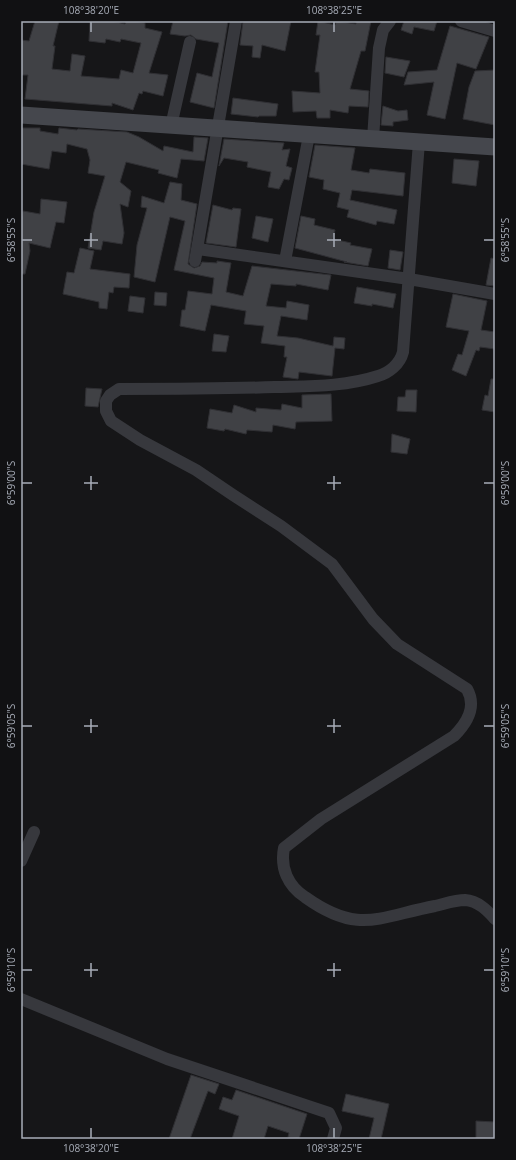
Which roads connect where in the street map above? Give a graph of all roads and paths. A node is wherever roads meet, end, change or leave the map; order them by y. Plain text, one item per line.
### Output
1 (236, 21) edge
2 (390, 21) edge
3 (466, 22) edge
4 (495, 31) edge
5 (190, 42) dead end
6 (21, 115) edge
7 (171, 126) junction
8 (218, 129) junction
9 (308, 135) junction
10 (373, 139) junction
11 (419, 142) junction
12 (495, 147) edge
13 (285, 261) junction
14 (409, 278) junction
15 (495, 294) edge
16 (34, 832) dead end
17 (21, 861) edge
18 (495, 919) edge
19 (21, 999) edge
20 (333, 1139) edge

1 - 8 street
2 - 10 street
3 - 4 street
5 - 7 street
6 - 7 main road
7 - 8 main road
8 - 9 main road
8 - 13 street
9 - 10 main road
9 - 13 street
10 - 11 main road
11 - 12 main road
11 - 14 street
13 - 14 street
14 - 15 street
14 - 18 street
16 - 17 street
19 - 20 street

